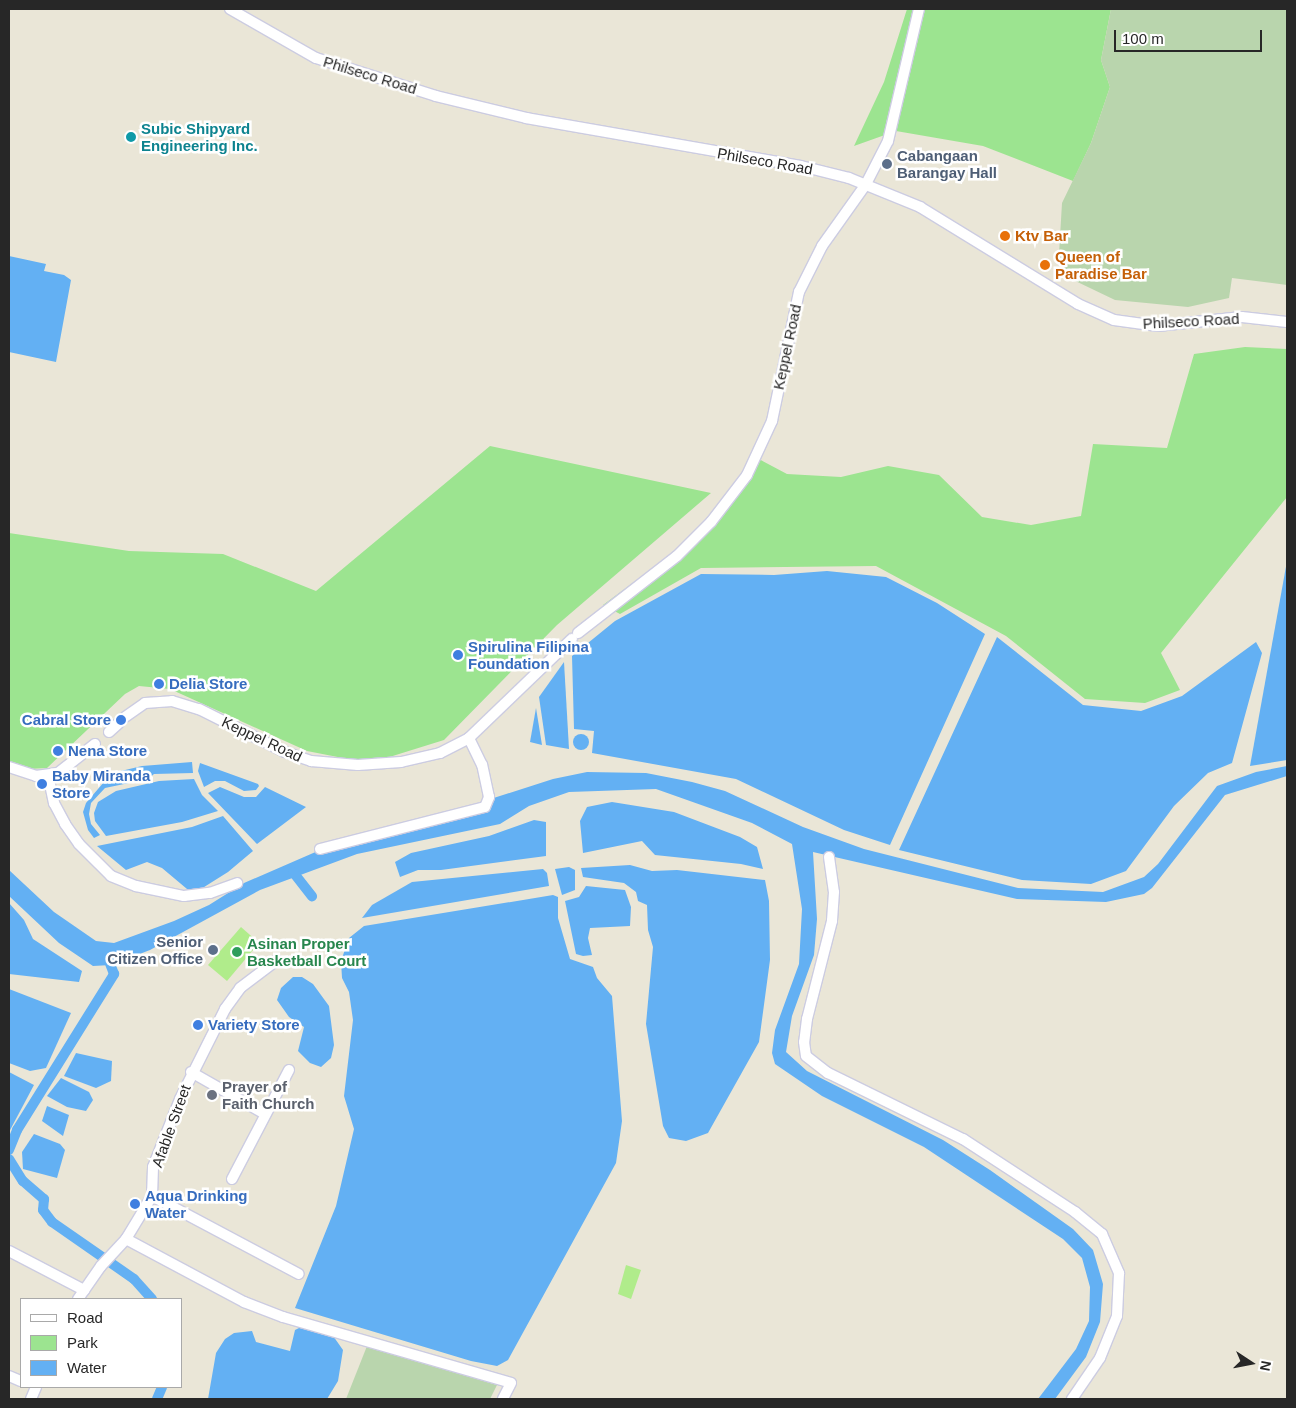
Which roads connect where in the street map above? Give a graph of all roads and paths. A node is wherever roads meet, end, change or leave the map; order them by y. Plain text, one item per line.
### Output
1 (230, 9) edge
2 (920, 9) edge
3 (866, 184) junction
4 (1287, 322) edge
5 (469, 738) junction
6 (9, 767) edge
7 (48, 775) junction
8 (320, 849) dead end
9 (829, 857) dead end
10 (238, 883) dead end
11 (277, 960) dead end
12 (289, 1070) dead end
13 (191, 1072) junction
14 (265, 1114) junction
15 (232, 1179) dead end
16 (152, 1196) junction
17 (126, 1239) junction
18 (9, 1251) edge
19 (299, 1274) dead end
20 (84, 1290) junction
21 (79, 1298) edge
22 (503, 1399) edge
23 (1072, 1399) edge

1 - 3 street, Philseco Road
2 - 3 street, Keppel Road
3 - 4 street, Philseco Road
3 - 5 street, Keppel Road
5 - 7 street, Keppel Road
5 - 8 street
6 - 7 street
7 - 10 street
9 - 23 street
11 - 13 street, Afable Street
12 - 14 street
13 - 14 street
13 - 16 street, Afable Street
14 - 15 street
16 - 17 street, Afable Street
16 - 19 street
17 - 20 street, Afable Street
17 - 22 street
18 - 20 street
20 - 21 street, Afable Street

